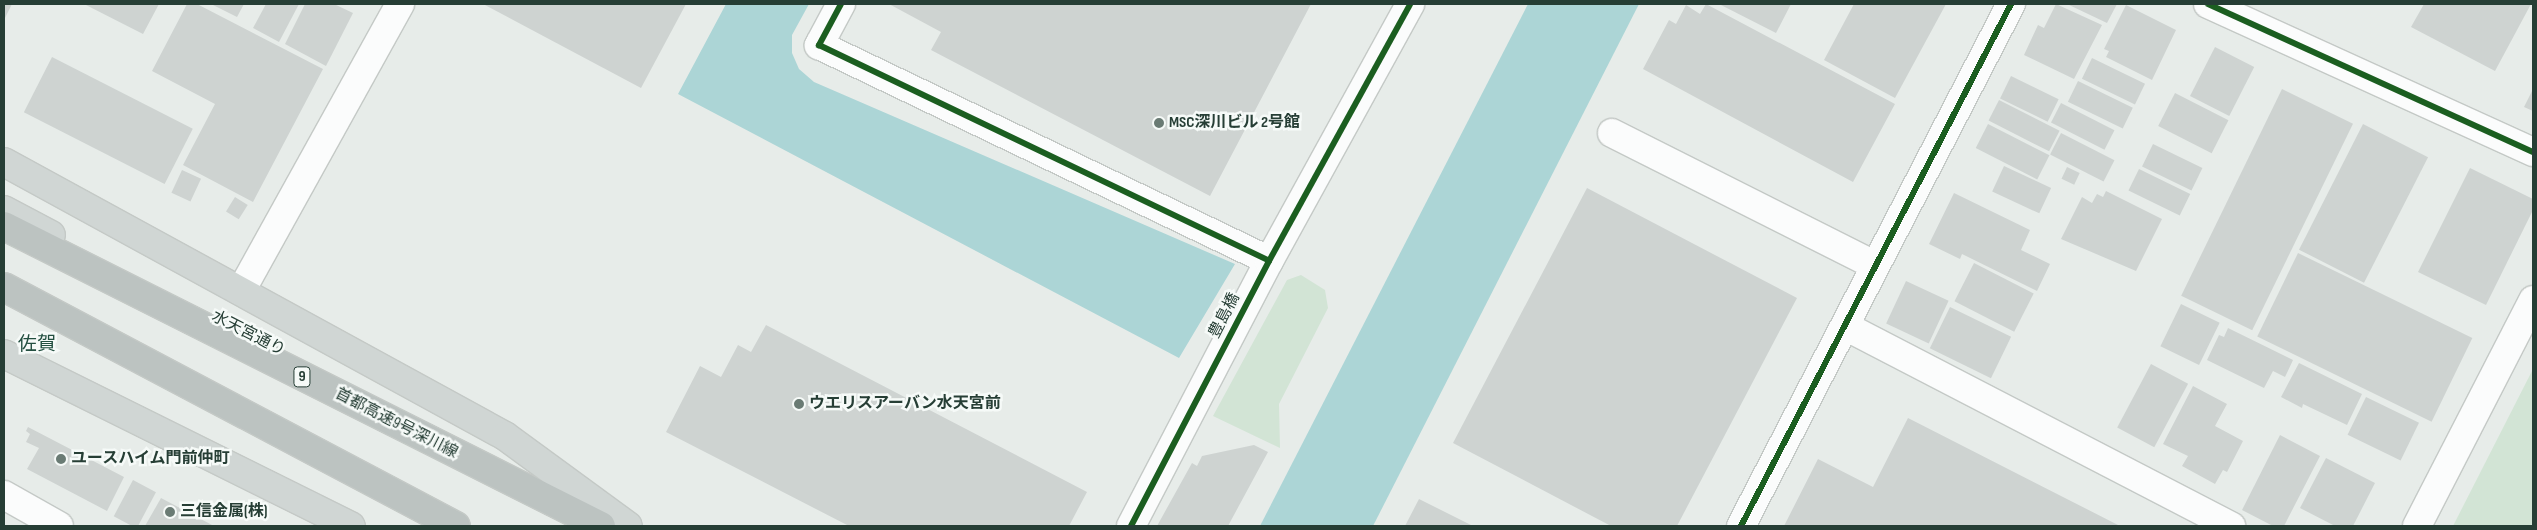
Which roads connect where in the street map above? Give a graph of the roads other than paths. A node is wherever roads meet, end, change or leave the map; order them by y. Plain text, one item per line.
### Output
1 (841, 4) edge
2 (1410, 4) edge
3 (2011, 4) edge
4 (2208, 4) edge
5 (397, 5) edge
6 (1612, 133) dead end
7 (2533, 152) edge
8 (4, 162) edge
9 (4, 210) edge
10 (4, 226) edge
11 (1269, 261) junction
12 (1875, 265) junction
13 (4, 287) edge
14 (241, 291) junction
15 (2533, 300) edge
16 (4, 302) edge
17 (1845, 326) junction
18 (4, 354) edge
19 (4, 495) edge
20 (59, 526) edge
21 (351, 526) edge
22 (435, 526) edge
23 (456, 526) edge
24 (601, 526) edge
25 (627, 526) edge
26 (1131, 526) edge
27 (1741, 526) edge
28 (2232, 526) edge
29 (2417, 526) edge

1 - 11 street
2 - 11 street, 豊島橋
3 - 12 street
4 - 7 street
5 - 14 street
6 - 12 street
8 - 14 main road
9 - 25 main road, 水天宮通り
10 - 24 highway, 首都高速9号深川線 / 9
11 - 26 street, 豊島橋
12 - 17 street
13 - 23 highway
14 - 25 main road
15 - 29 street
16 - 22 main road
17 - 27 street
17 - 28 street
18 - 21 main road
19 - 20 street

